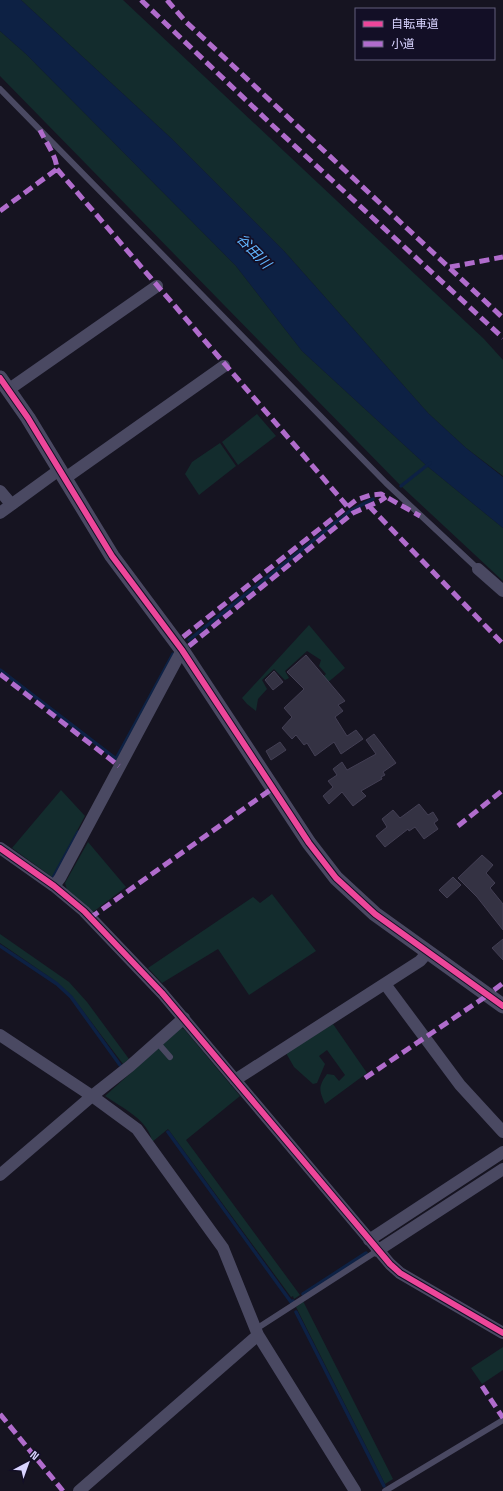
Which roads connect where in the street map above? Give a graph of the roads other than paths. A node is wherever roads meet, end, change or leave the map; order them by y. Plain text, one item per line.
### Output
1 (0, 90) edge
2 (157, 286) dead end
3 (224, 366) dead end
4 (4, 384) edge
5 (62, 475) junction
6 (0, 491) edge
7 (11, 504) junction
8 (0, 513) edge
9 (478, 569) joint
10 (503, 592) edge
11 (182, 650) junction
12 (0, 848) edge
13 (54, 886) junction
14 (428, 952) junction
15 (385, 984) junction
16 (503, 1006) edge
17 (184, 1018) junction
18 (0, 1035) edge
19 (156, 1041) junction
20 (170, 1057) dead end
21 (235, 1080) junction
22 (92, 1096) junction
23 (503, 1132) edge
24 (503, 1152) edge
25 (503, 1169) edge
26 (0, 1175) edge
27 (369, 1240) junction
28 (377, 1251) junction
29 (257, 1332) junction
30 (503, 1333) edge
31 (503, 1420) edge
32 (79, 1491) edge
33 (355, 1491) edge
34 (385, 1491) edge

1 - 9 lane
2 - 4 street
3 - 5 street
4 - 5 street
5 - 7 street
5 - 11 street
6 - 7 street
7 - 8 street
9 - 10 street
11 - 13 street
11 - 14 street
12 - 13 street
13 - 17 street
14 - 15 street
14 - 16 street
15 - 21 street
15 - 23 street
17 - 19 street
17 - 21 street
18 - 22 street
19 - 20 lane
19 - 22 street
21 - 27 street
22 - 26 street
22 - 29 street
24 - 27 street
25 - 28 street
27 - 28 street
28 - 29 lane
28 - 30 street
29 - 32 street
29 - 33 street
31 - 34 lane

